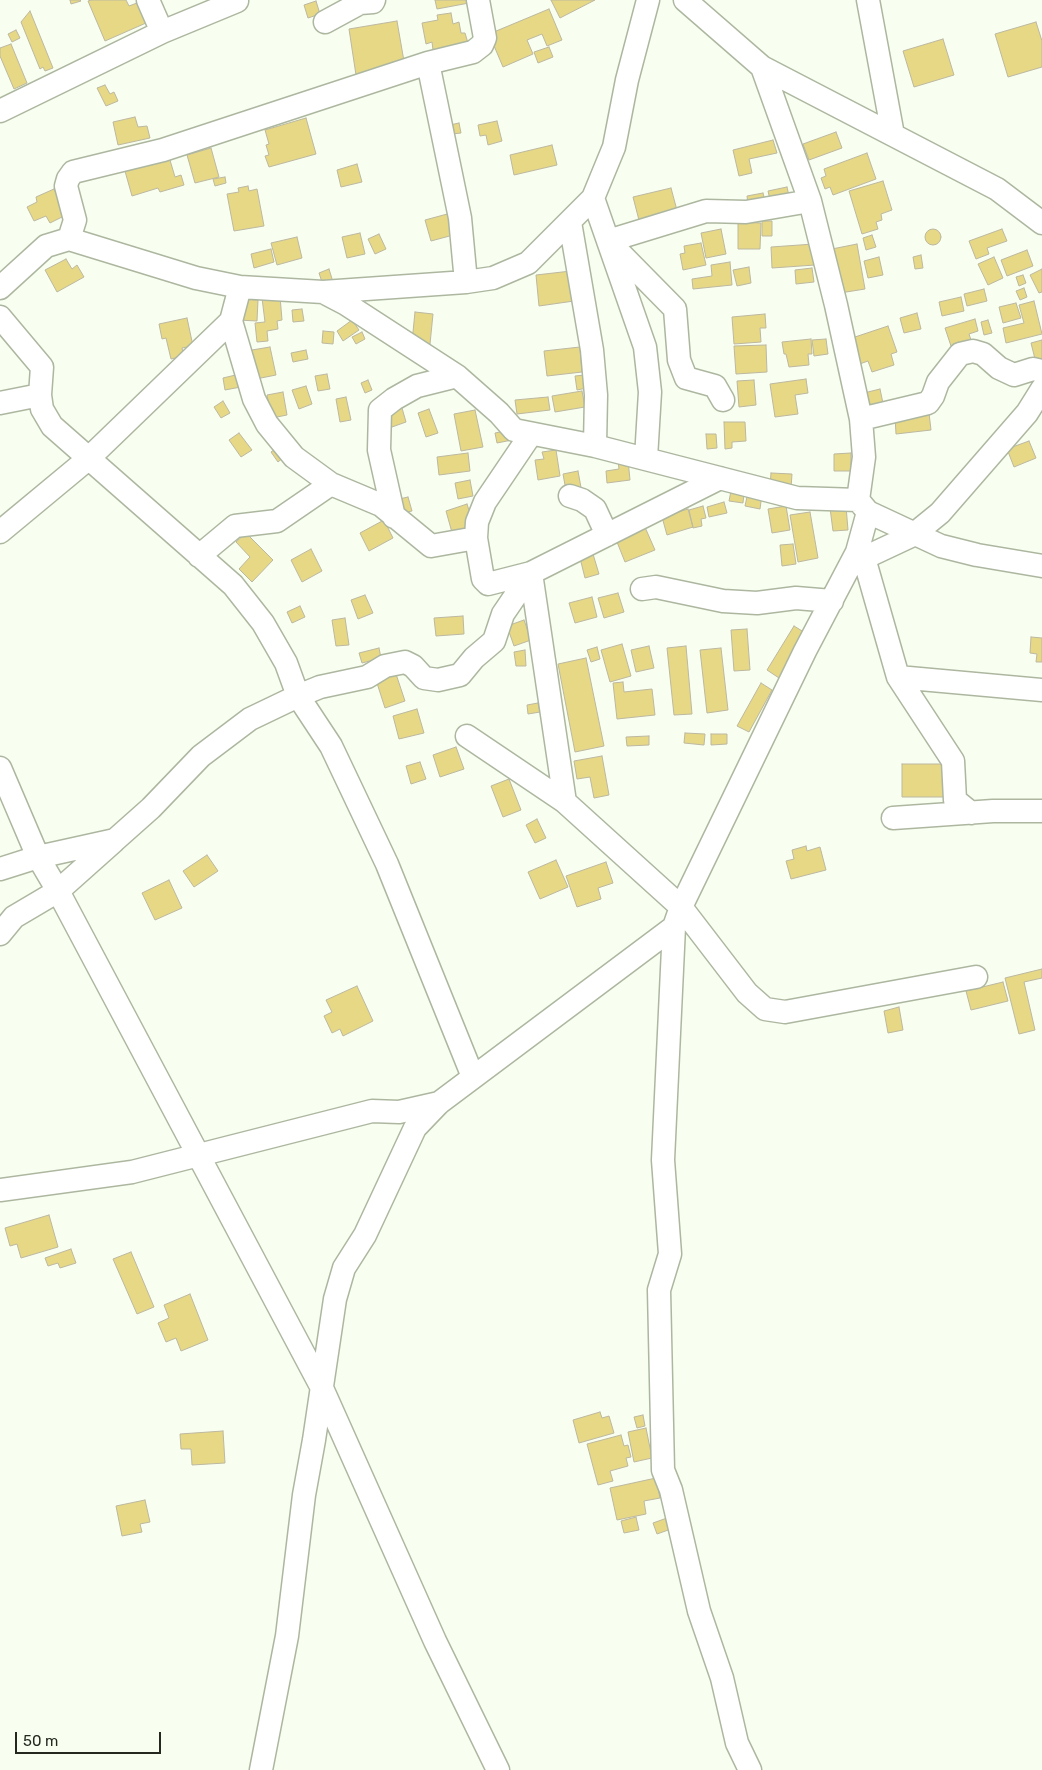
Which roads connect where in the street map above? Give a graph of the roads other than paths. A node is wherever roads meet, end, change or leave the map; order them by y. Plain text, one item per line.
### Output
1 (148, 0) edge
2 (237, 0) edge
3 (374, 0) edge
4 (478, 0) edge
5 (648, 0) edge
6 (685, 0) edge
7 (868, 0) edge
8 (325, 22) dead end
9 (162, 32) junction
10 (428, 63) junction
11 (762, 67) junction
12 (0, 111) edge
13 (893, 135) junction
14 (593, 198) junction
15 (810, 201) junction
16 (570, 222) junction
17 (1042, 223) edge
18 (69, 239) junction
19 (608, 241) junction
20 (466, 282) junction
21 (240, 287) junction
22 (0, 288) edge
23 (324, 292) junction
24 (0, 317) edge
25 (231, 322) junction
26 (1042, 371) edge
27 (457, 376) junction
28 (1042, 389) edge
29 (40, 394) junction
30 (723, 400) dead end
31 (0, 403) edge
32 (861, 419) junction
33 (531, 434) junction
34 (595, 446) junction
35 (646, 458) junction
36 (88, 459) junction
37 (720, 478) junction
38 (331, 484) junction
39 (570, 496) dead end
40 (862, 506) junction
41 (394, 517) junction
42 (0, 532) edge
43 (607, 535) junction
44 (913, 535) junction
45 (476, 538) junction
46 (861, 555) junction
47 (199, 556) junction
48 (1042, 566) edge
49 (531, 573) junction
50 (642, 589) dead end
51 (832, 601) junction
52 (898, 677) junction
53 (1042, 690) edge
54 (298, 696) junction
55 (467, 736) dead end
56 (0, 768) edge
57 (565, 802) junction
58 (1042, 811) edge
59 (971, 813) junction
60 (893, 818) dead end
61 (115, 840) junction
62 (38, 857) junction
63 (0, 869) edge
64 (58, 891) junction
65 (677, 917) junction
66 (0, 934) edge
67 (976, 977) dead end
68 (473, 1078) junction
69 (439, 1103) junction
70 (198, 1157) junction
71 (0, 1190) edge
72 (322, 1388) junction
73 (261, 1770) edge
74 (498, 1770) edge
75 (750, 1770) edge

1 - 9 street
2 - 9 street
3 - 8 street
4 - 10 street
5 - 14 street
6 - 11 street
7 - 13 street
9 - 12 street
10 - 18 street
10 - 20 street
11 - 13 street
11 - 15 street
13 - 17 street
14 - 16 street
14 - 19 street
15 - 19 street
15 - 32 street
16 - 20 street
16 - 34 street
18 - 21 street
18 - 22 street
19 - 30 street
19 - 35 street
20 - 23 street
21 - 23 street
21 - 25 street
23 - 27 street
24 - 29 street
25 - 36 street
25 - 38 street
26 - 32 street
27 - 33 street
27 - 41 street
28 - 44 street
29 - 31 street
29 - 36 street
32 - 40 street
33 - 34 street
33 - 45 street
34 - 35 street
35 - 37 street
36 - 42 street
36 - 47 street
37 - 40 street
37 - 43 street
38 - 41 street
38 - 47 street
39 - 43 street
40 - 44 street
40 - 46 street
41 - 45 street
43 - 49 street
44 - 46 street
44 - 48 street
45 - 49 street
46 - 51 street
46 - 52 street
47 - 54 street
49 - 54 street
49 - 57 street
50 - 51 street
51 - 65 street
52 - 53 street
52 - 59 street
54 - 61 street
54 - 68 street
55 - 57 street
56 - 62 street
57 - 65 street
58 - 59 street
59 - 60 street
61 - 62 street
61 - 64 street
62 - 63 street
62 - 64 street
64 - 66 street
64 - 70 street
65 - 67 street
65 - 68 street
65 - 75 street
68 - 69 street
69 - 70 street
69 - 72 street
70 - 71 street
70 - 72 street
72 - 73 street
72 - 74 street

